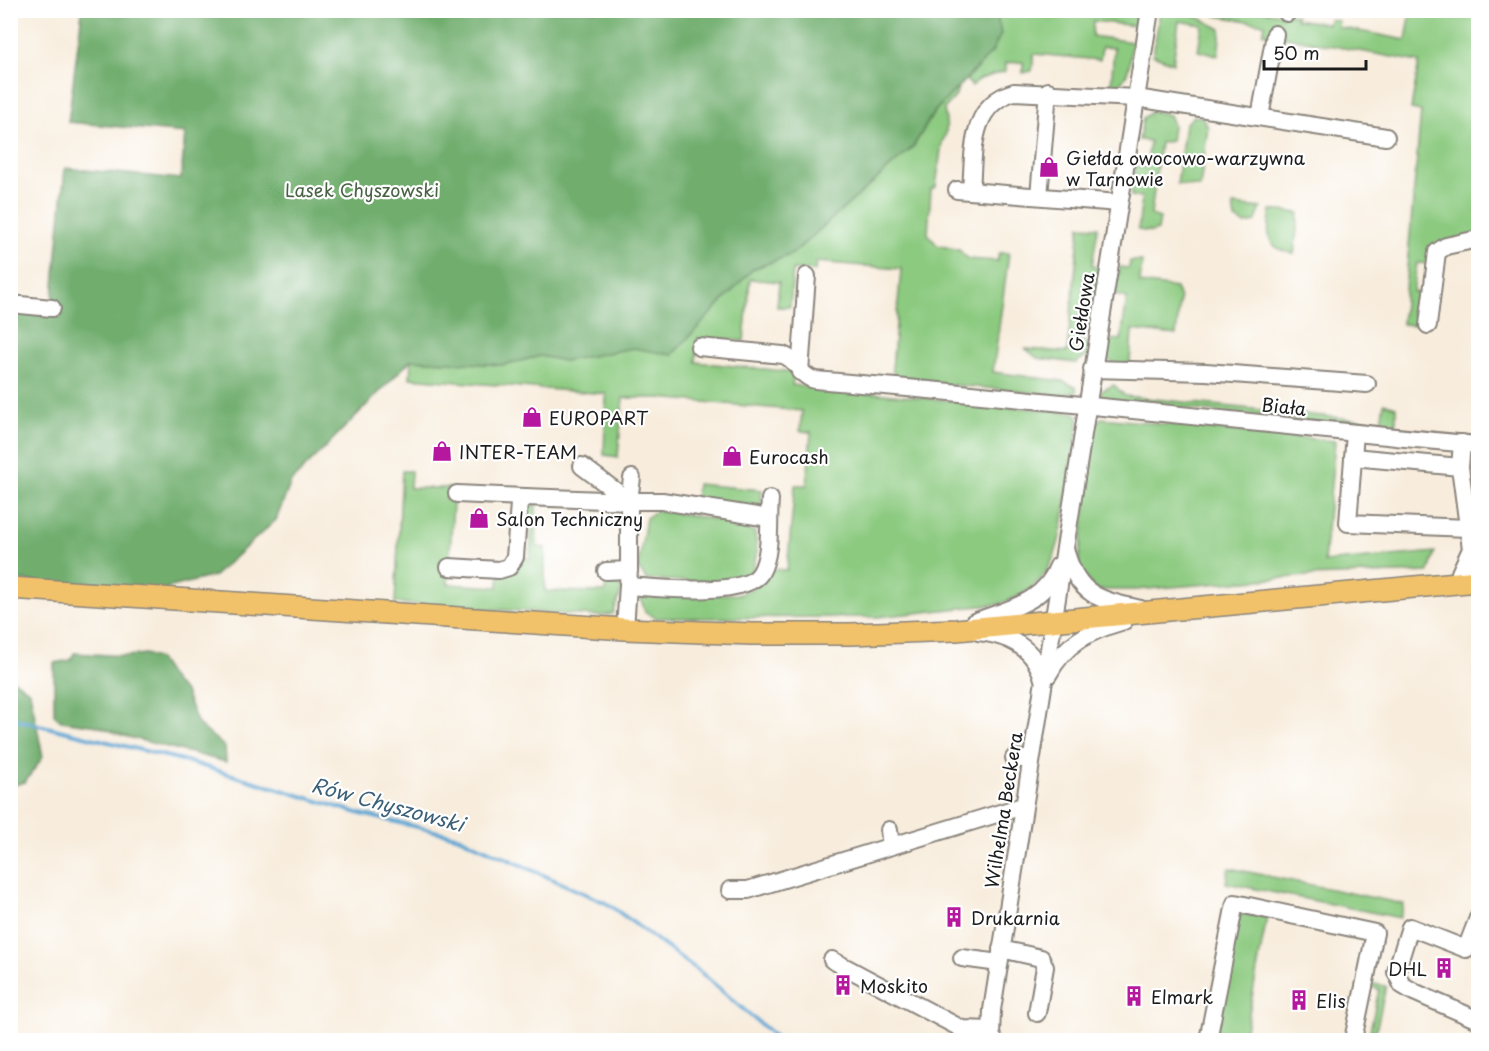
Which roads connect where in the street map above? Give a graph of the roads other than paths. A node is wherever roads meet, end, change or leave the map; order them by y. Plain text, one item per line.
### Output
1 (1150, 10) edge
2 (1275, 34) dead end
3 (1048, 91) junction
4 (1136, 98) junction
5 (1260, 117) junction
6 (1386, 137) dead end
7 (1039, 196) junction
8 (1119, 202) junction
9 (1479, 238) edge
10 (807, 276) dead end
11 (10, 304) edge
12 (52, 308) dead end
13 (1428, 325) dead end
14 (699, 347) dead end
15 (1092, 369) junction
16 (800, 372) junction
17 (1367, 384) dead end
18 (1086, 407) junction
19 (1355, 433) junction
20 (1470, 444) edge
21 (1353, 457) junction
22 (582, 466) dead end
23 (1460, 467) junction
24 (632, 478) dead end
25 (457, 494) dead end
26 (525, 497) junction
27 (770, 499) dead end
28 (629, 501) junction
29 (769, 518) junction
30 (1468, 528) junction
31 (1065, 548) junction
32 (1475, 550) edge
33 (449, 567) dead end
34 (606, 571) dead end
35 (628, 578) junction
36 (1470, 582) edge
37 (10, 588) edge
38 (1153, 611) junction
39 (1054, 620) junction
40 (625, 629) junction
41 (956, 630) junction
42 (1044, 682) junction
43 (1023, 806) junction
44 (730, 890) dead end
45 (1479, 918) edge
46 (1000, 956) junction
47 (962, 958) dead end
48 (832, 960) dead end
49 (1037, 1013) dead end
50 (1479, 1020) edge
51 (961, 1035) edge
52 (993, 1035) edge
53 (1208, 1041) edge
54 (1353, 1041) edge

1 - 4 street, Giełdowa
2 - 5 street
3 - 4 street
3 - 7 street
3 - 7 street
4 - 5 street
4 - 8 street, Giełdowa
5 - 6 street
7 - 8 street
8 - 15 street, Giełdowa
9 - 13 street
10 - 16 street
11 - 12 street
14 - 16 street
15 - 17 street
15 - 18 street, Giełdowa
16 - 18 street, Biała
18 - 19 street, Biała
18 - 31 street, Giełdowa
19 - 20 street, Biała
19 - 21 street
20 - 23 street
21 - 23 street
21 - 30 street
22 - 28 street
23 - 30 street
24 - 28 street
25 - 26 street
26 - 28 street
26 - 33 street
27 - 29 street
28 - 29 street
28 - 35 street
29 - 35 street
30 - 32 street
31 - 38 street
31 - 39 street, Giełdowa
31 - 41 street
32 - 36 street
34 - 35 street
35 - 40 street
36 - 38 main road
37 - 40 main road
38 - 39 main road
38 - 42 street
39 - 41 main road
39 - 42 street, Wilhelma Beckera
40 - 41 main road
41 - 42 street
42 - 43 street, Wilhelma Beckera
43 - 44 street
43 - 46 street, Wilhelma Beckera
45 - 50 street
46 - 47 street
46 - 49 street
46 - 52 street, Wilhelma Beckera
48 - 51 street
51 - 52 street
53 - 54 street

